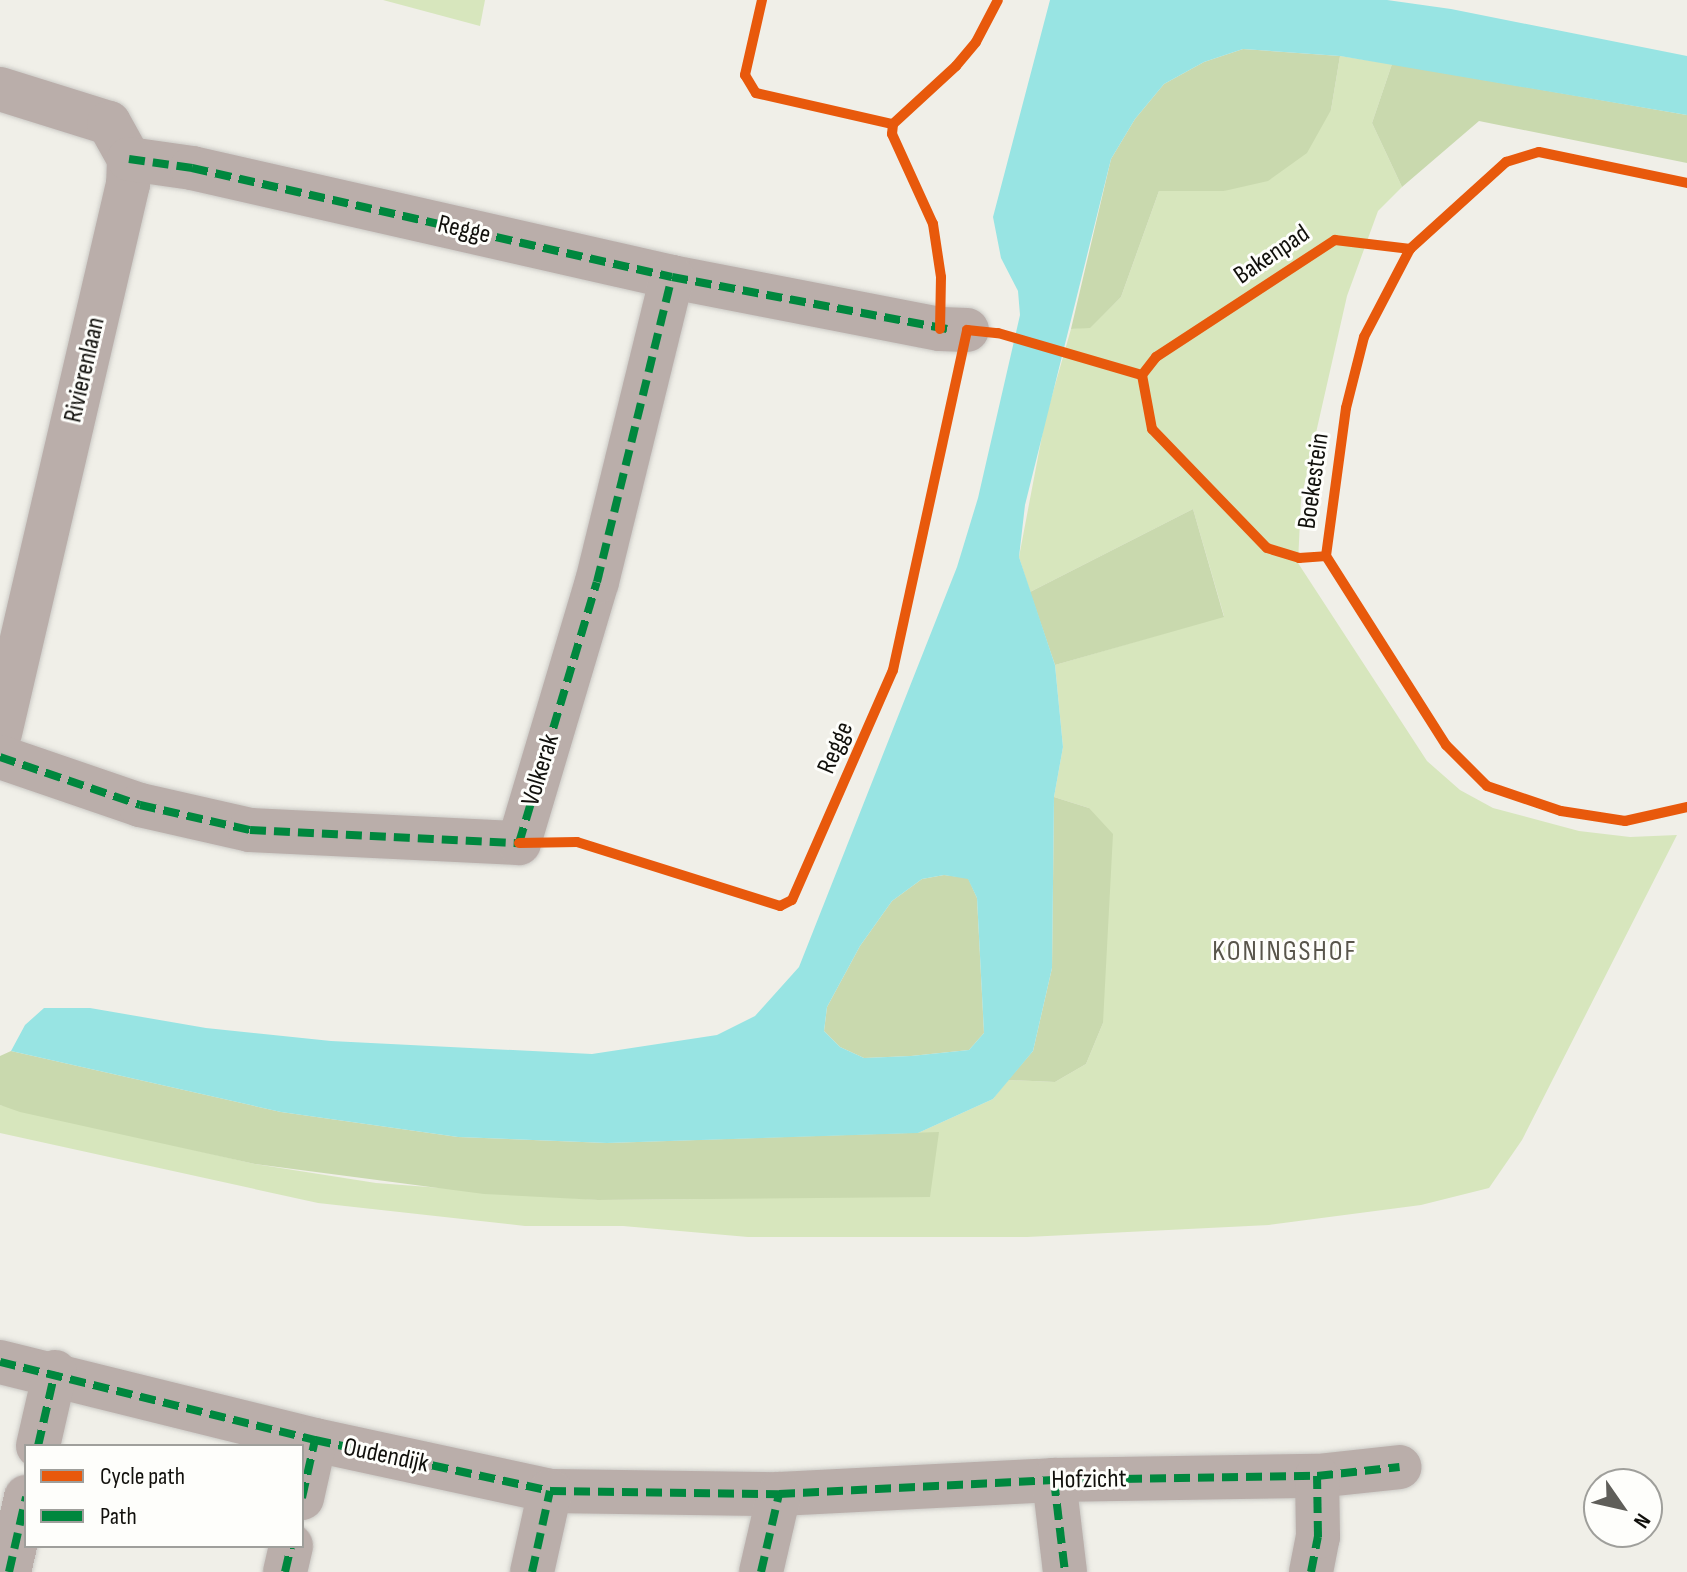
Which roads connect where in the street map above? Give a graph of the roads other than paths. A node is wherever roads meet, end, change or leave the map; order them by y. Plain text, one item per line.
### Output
1 (0, 89) edge
2 (129, 159) junction
3 (672, 277) junction
4 (967, 330) dead end
5 (0, 733) edge
6 (0, 757) edge
7 (0, 1362) edge
8 (55, 1372) junction
9 (315, 1440) junction
10 (38, 1444) edge
11 (1400, 1467) dead end
12 (1317, 1476) junction
13 (1054, 1480) junction
14 (304, 1489) edge
15 (550, 1491) junction
16 (779, 1494) junction
17 (24, 1506) edge
18 (291, 1548) edge
19 (9, 1572) edge
20 (285, 1572) edge
21 (532, 1572) edge
22 (761, 1572) edge
23 (1065, 1572) edge
24 (1311, 1572) edge

1 - 2 street
2 - 3 street, Regge
2 - 5 street, Rivierenlaan
3 - 4 street, Regge
3 - 6 street, Volkerak
7 - 8 street, Oudendijk
8 - 9 street, Oudendijk
8 - 10 street
9 - 14 street
9 - 15 street, Oudendijk
11 - 12 street, Hofzicht
12 - 13 street, Hofzicht
12 - 24 street
13 - 16 street, Hofzicht
13 - 23 street
15 - 16 street, Oudendijk
15 - 21 street
16 - 22 street
17 - 19 street
18 - 20 street

